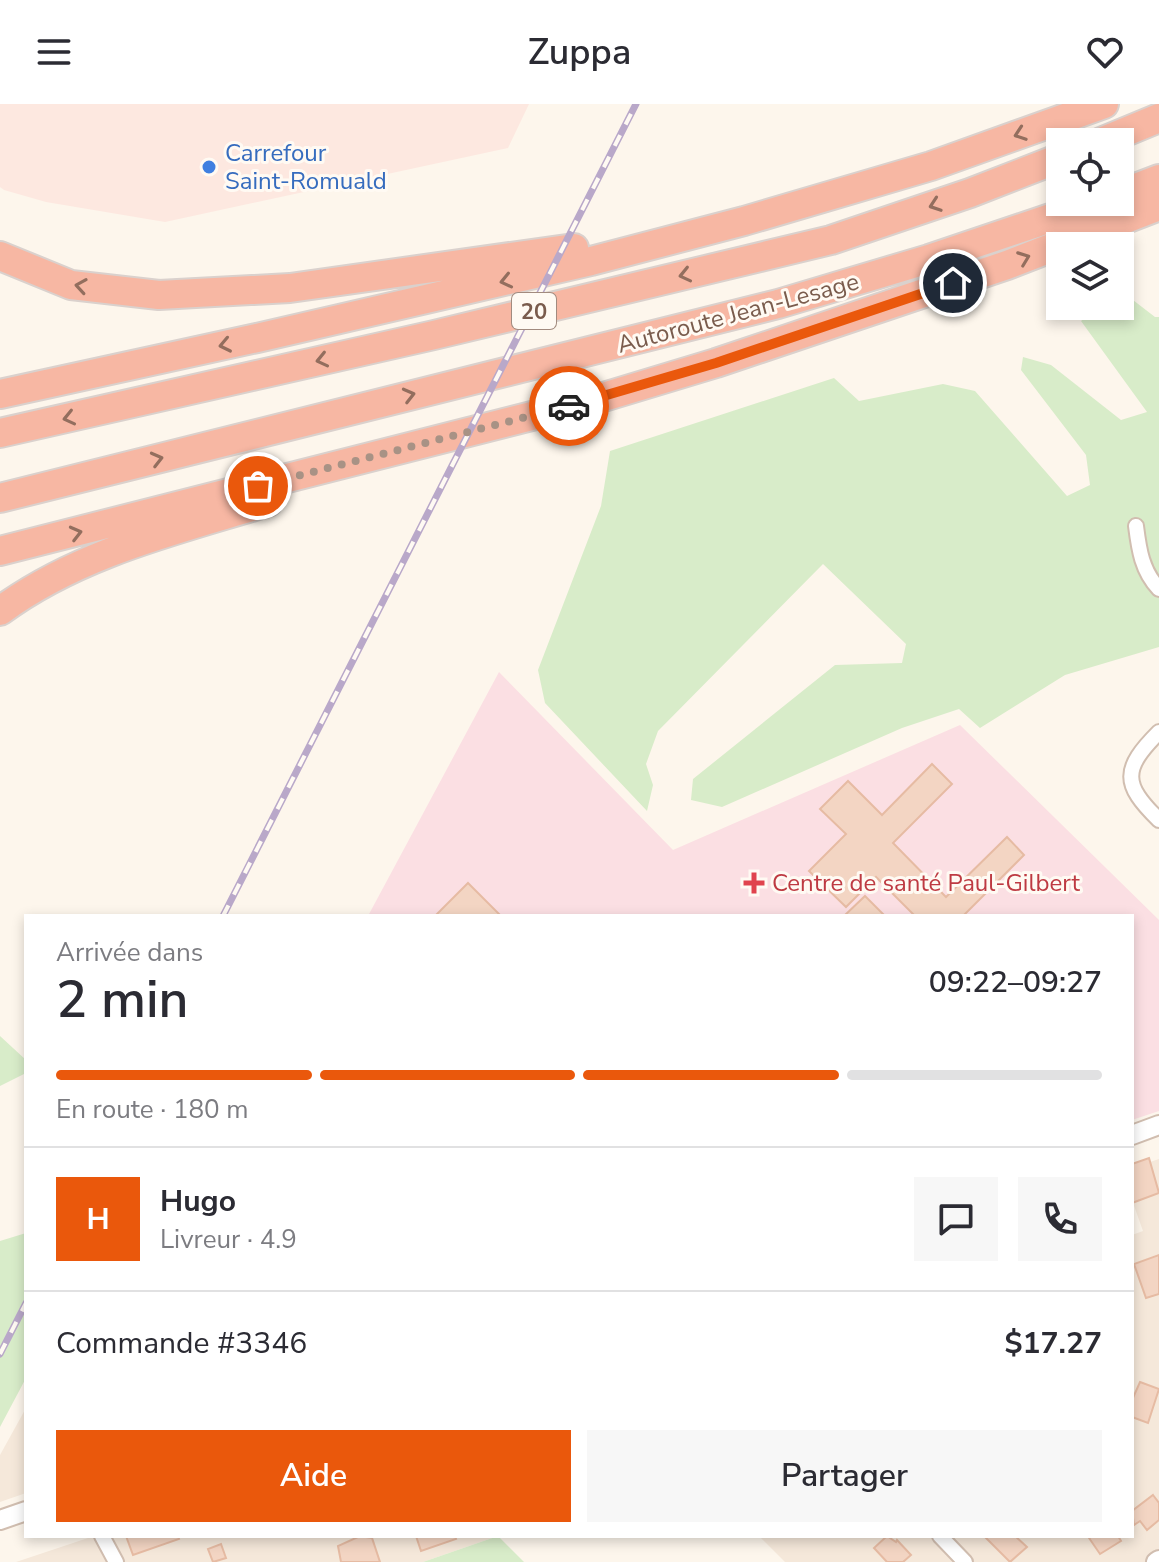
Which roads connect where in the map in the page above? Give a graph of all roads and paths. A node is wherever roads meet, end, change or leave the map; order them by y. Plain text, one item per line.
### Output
1 (1104, 104) edge
2 (1159, 118) edge
3 (1134, 128) edge
4 (1046, 163) edge
5 (1159, 179) edge
6 (1134, 189) edge
7 (1159, 206) edge
8 (1056, 216) edge
9 (744, 221) junction
10 (0, 256) edge
11 (0, 394) edge
12 (587, 402) junction
13 (0, 433) edge
14 (0, 498) edge
15 (1136, 526) dead end
16 (0, 551) edge
17 (1159, 589) edge
18 (0, 611) edge
19 (1159, 732) edge
20 (1159, 820) edge
21 (1159, 1125) edge
22 (1134, 1134) edge
23 (24, 1512) edge
24 (0, 1520) edge
25 (103, 1538) edge
26 (942, 1538) edge
27 (116, 1562) edge
28 (965, 1562) edge

1 -> 9 highway
2 - 3 highway
4 -> 13 highway, Autoroute Jean-Lesage / 20
5 - 6 highway
12 -> 7 highway
14 -> 8 highway, Autoroute Jean-Lesage / 20
9 -> 10 highway
9 -> 11 highway
16 -> 12 highway
12 - 18 highway
15 - 17 street
19 - 20 street
21 - 22 street
23 - 24 street
25 - 27 street
26 - 28 street

